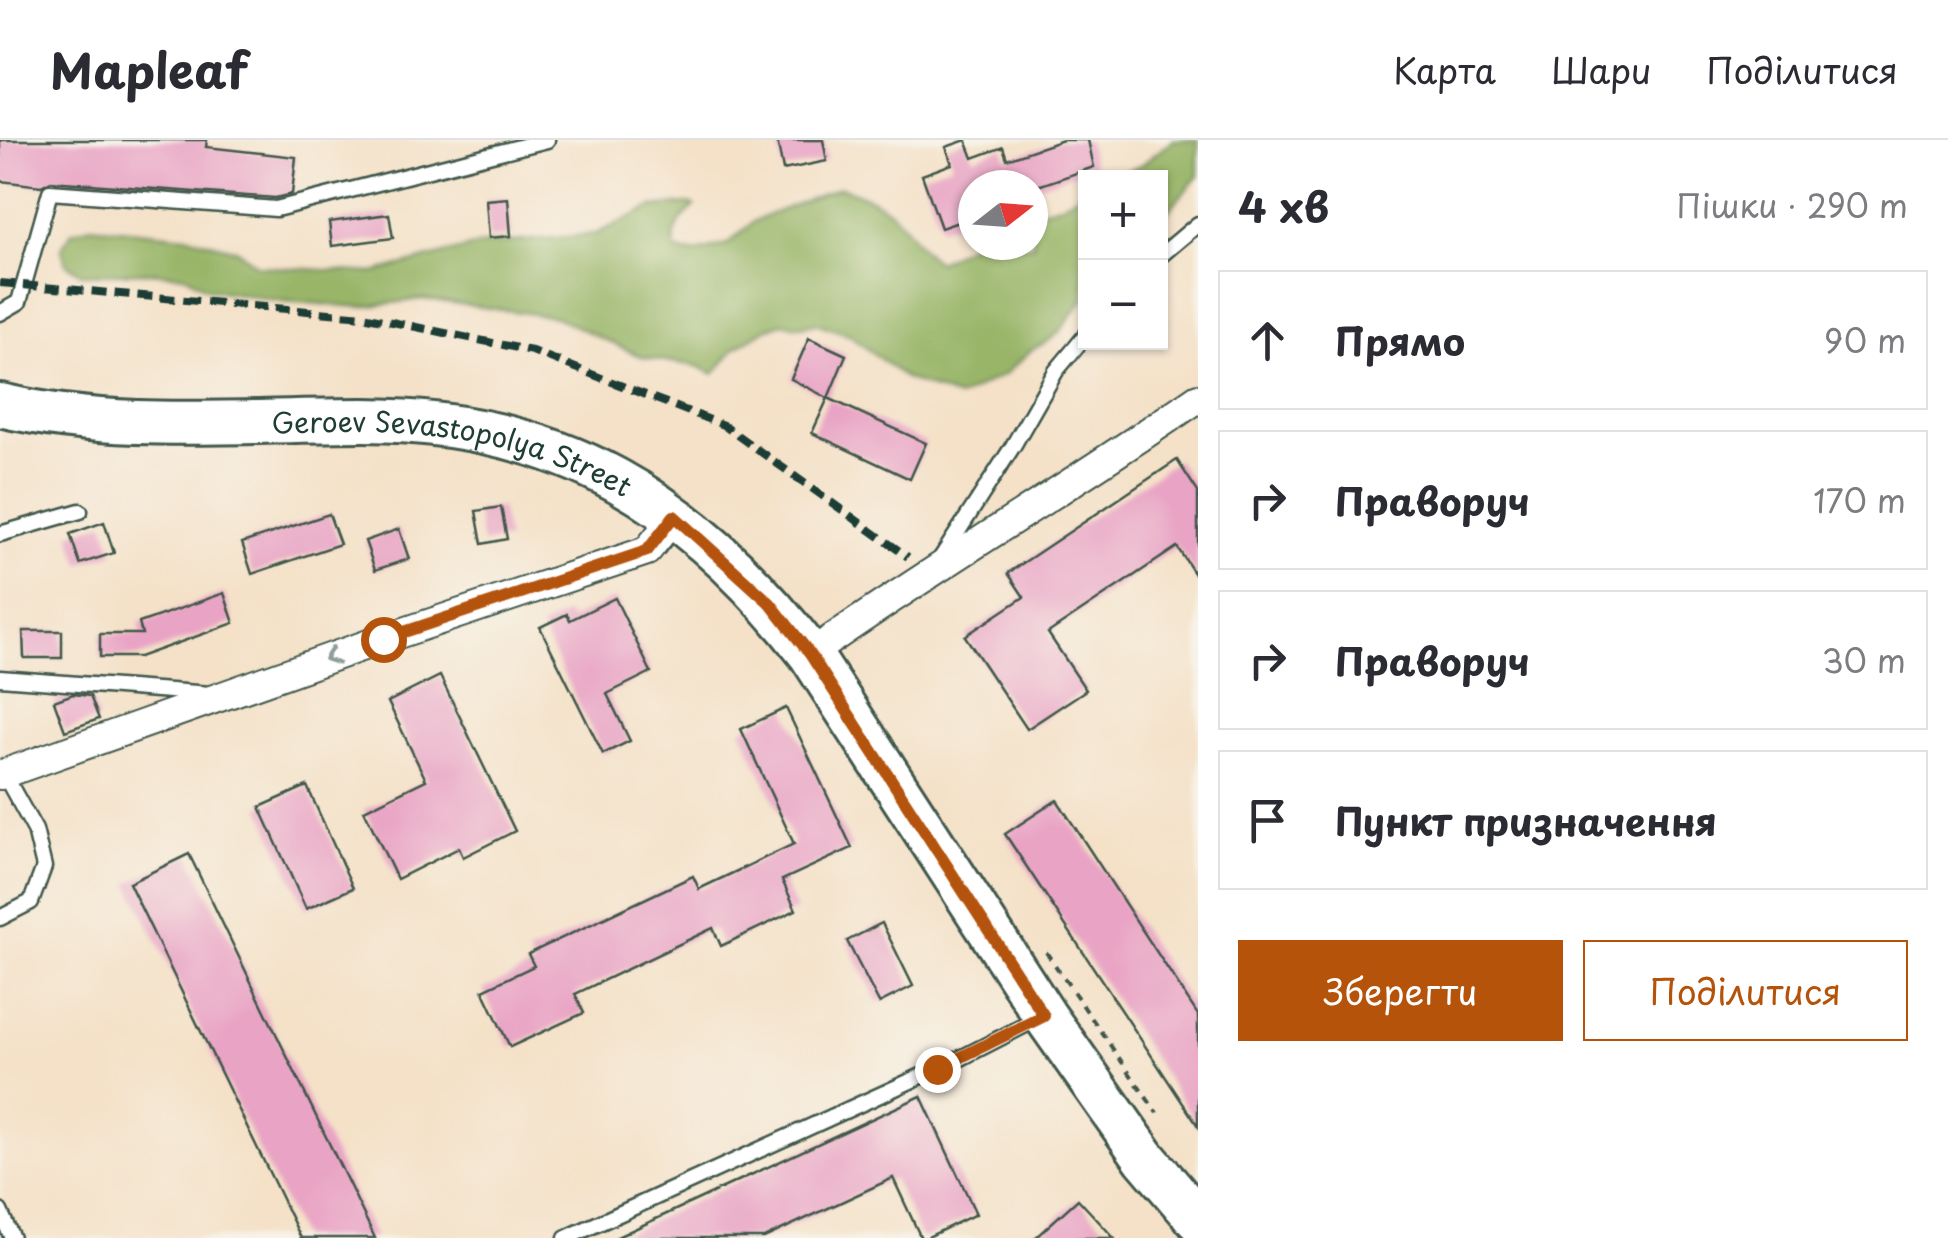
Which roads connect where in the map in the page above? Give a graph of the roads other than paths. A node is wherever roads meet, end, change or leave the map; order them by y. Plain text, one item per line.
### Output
1 (547, 140) edge
2 (1198, 224) edge
3 (1168, 249) edge
4 (0, 313) edge
5 (1078, 345) edge
6 (1198, 398) edge
7 (0, 405) edge
8 (80, 512) dead end
9 (674, 516) junction
10 (0, 534) edge
11 (935, 568) junction
12 (810, 654) junction
13 (0, 678) edge
14 (225, 695) junction
15 (2, 774) edge
16 (0, 918) edge
17 (1044, 1016) junction
18 (0, 1211) edge
19 (1198, 1220) edge
20 (12, 1238) edge
21 (566, 1238) edge

1 - 4 lane
2 - 3 lane
5 - 11 lane
6 - 11 street
7 - 9 main road, Geroev Sevastopolya Street
8 - 10 lane
9 - 12 main road, Geroev Sevastopolya Street
9 -> 14 street
11 - 12 street
12 - 17 main road, Geroev Sevastopolya Street
13 - 14 lane
14 - 15 street
15 - 16 lane
17 - 19 main road, Geroev Sevastopolya Street
17 - 21 lane
18 - 20 lane

